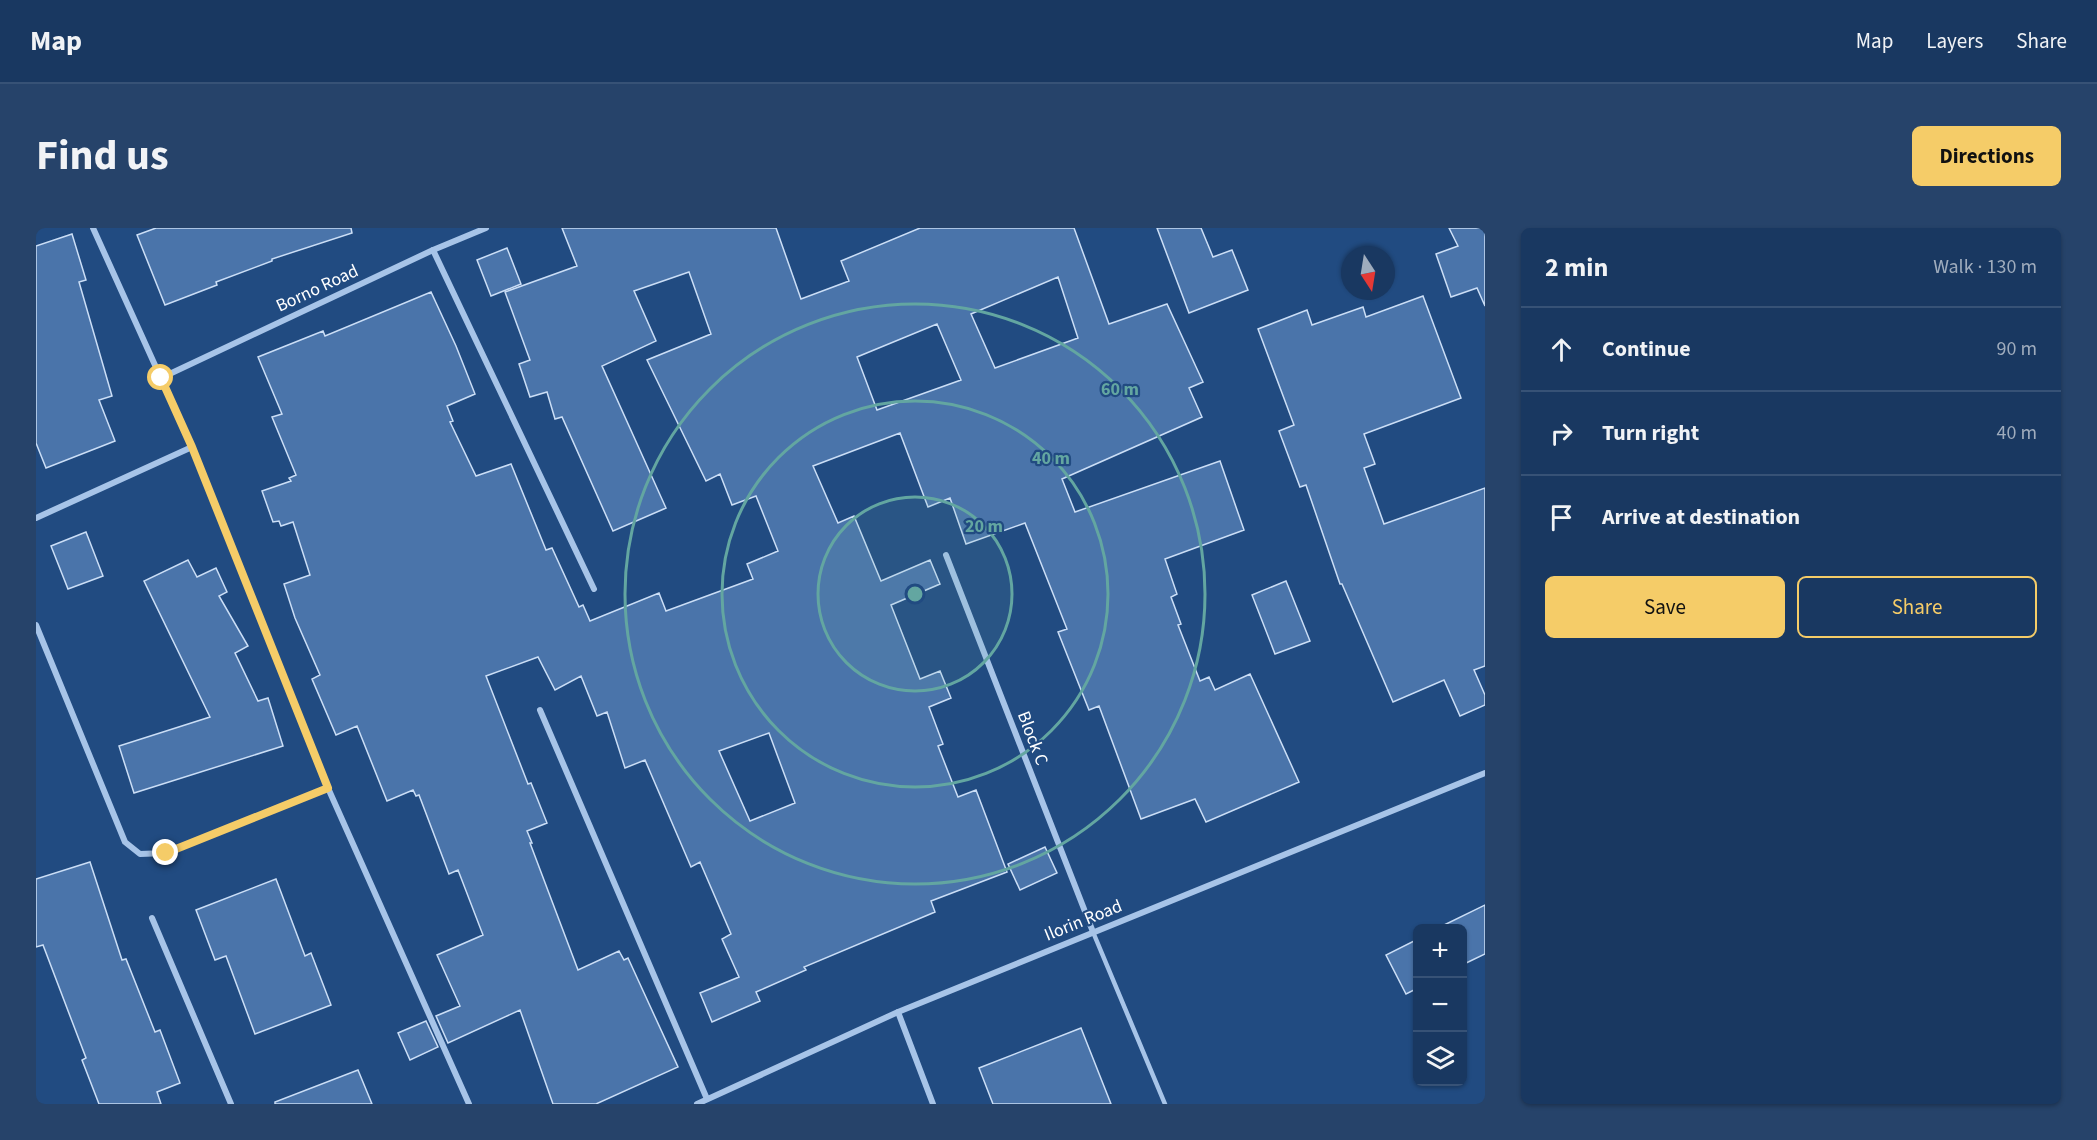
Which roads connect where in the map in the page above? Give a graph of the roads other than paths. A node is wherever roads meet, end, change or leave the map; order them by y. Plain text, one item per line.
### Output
1 (93, 228) edge
2 (486, 228) edge
3 (433, 250) junction
4 (161, 378) junction
5 (192, 447) junction
6 (36, 518) edge
7 (946, 555) dead end
8 (594, 589) dead end
9 (36, 625) edge
10 (540, 710) dead end
11 (1485, 773) edge
12 (328, 788) junction
13 (152, 918) dead end
14 (1093, 932) junction
15 (898, 1012) junction
16 (707, 1099) junction
17 (231, 1104) edge
18 (469, 1104) edge
19 (697, 1104) edge
20 (933, 1104) edge
21 (1166, 1104) edge

1 - 4 street
2 - 3 street, Borno Road
3 - 4 street, Borno Road
3 - 8 street
4 - 5 street
5 - 6 street
5 - 12 street
7 - 14 street, Block C
9 - 12 street
10 - 16 street
11 - 14 street, Ilorin Road
12 - 18 street
13 - 17 street
14 - 15 street, Ilorin Road
14 - 21 lane
15 - 16 street, Ilorin Road
15 - 20 street
16 - 19 street, Ilorin Road

